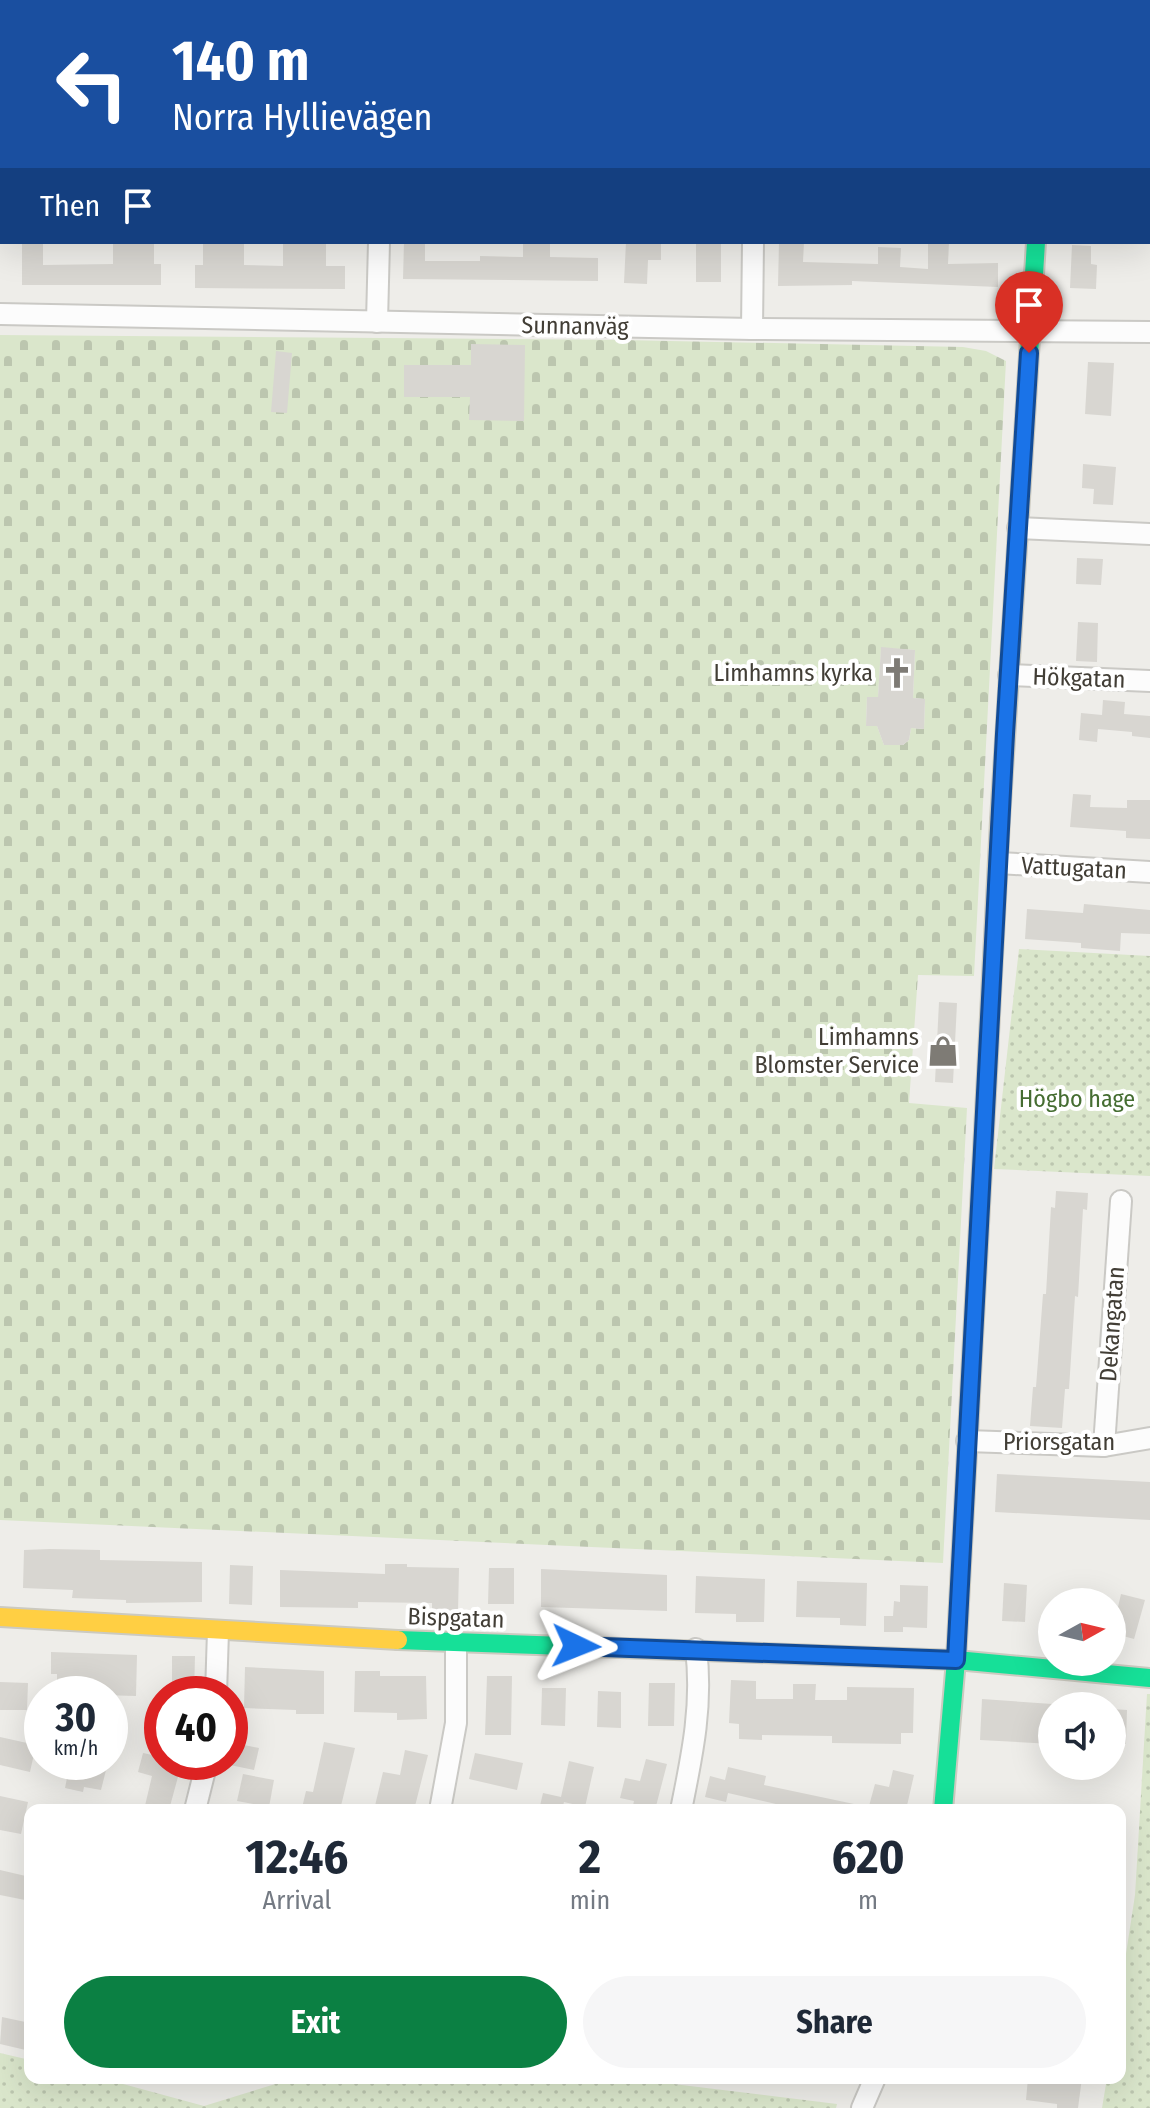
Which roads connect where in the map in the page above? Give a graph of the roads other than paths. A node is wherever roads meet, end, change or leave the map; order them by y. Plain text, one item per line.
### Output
1 (379, 244) edge
2 (753, 244) edge
3 (1036, 244) edge
4 (0, 314) edge
5 (377, 322) junction
6 (752, 329) junction
7 (1031, 331) junction
8 (1150, 332) edge
9 (1018, 528) junction
10 (1150, 534) edge
11 (1009, 675) junction
12 (1150, 681) edge
13 (999, 863) junction
14 (1150, 872) edge
15 (1121, 1201) dead end
16 (1150, 1438) edge
17 (967, 1441) junction
18 (1104, 1446) junction
19 (0, 1617) edge
20 (218, 1631) junction
21 (456, 1643) junction
22 (696, 1649) junction
23 (956, 1660) junction
24 (217, 1676) edge
25 (1150, 1678) edge
26 (202, 1780) edge
27 (196, 1804) edge
28 (441, 1804) edge
29 (682, 1804) edge
30 (944, 1804) edge
31 (872, 2084) edge
32 (862, 2108) edge

1 - 5 street
2 - 6 street
3 - 7 street
4 - 5 street, Sunnanväg
5 - 6 street, Sunnanväg
6 - 7 street, Sunnanväg
7 - 8 street, Sunnanväg
7 - 9 street
9 - 10 street
9 - 11 street
11 - 12 street, Hökgatan
11 - 13 street
13 - 14 street, Vattugatan
13 - 17 street
15 - 18 street, Dekangatan
16 - 18 street, Priorsgatan
17 - 18 street, Priorsgatan
17 - 23 street
19 - 20 street, Bispgatan
20 - 21 street, Bispgatan
20 - 24 street
21 - 22 street, Bispgatan
21 - 28 street
22 - 23 street, Bispgatan
22 - 29 street
23 - 25 street, Bispgatan
23 - 30 street
26 - 27 street
31 - 32 street

